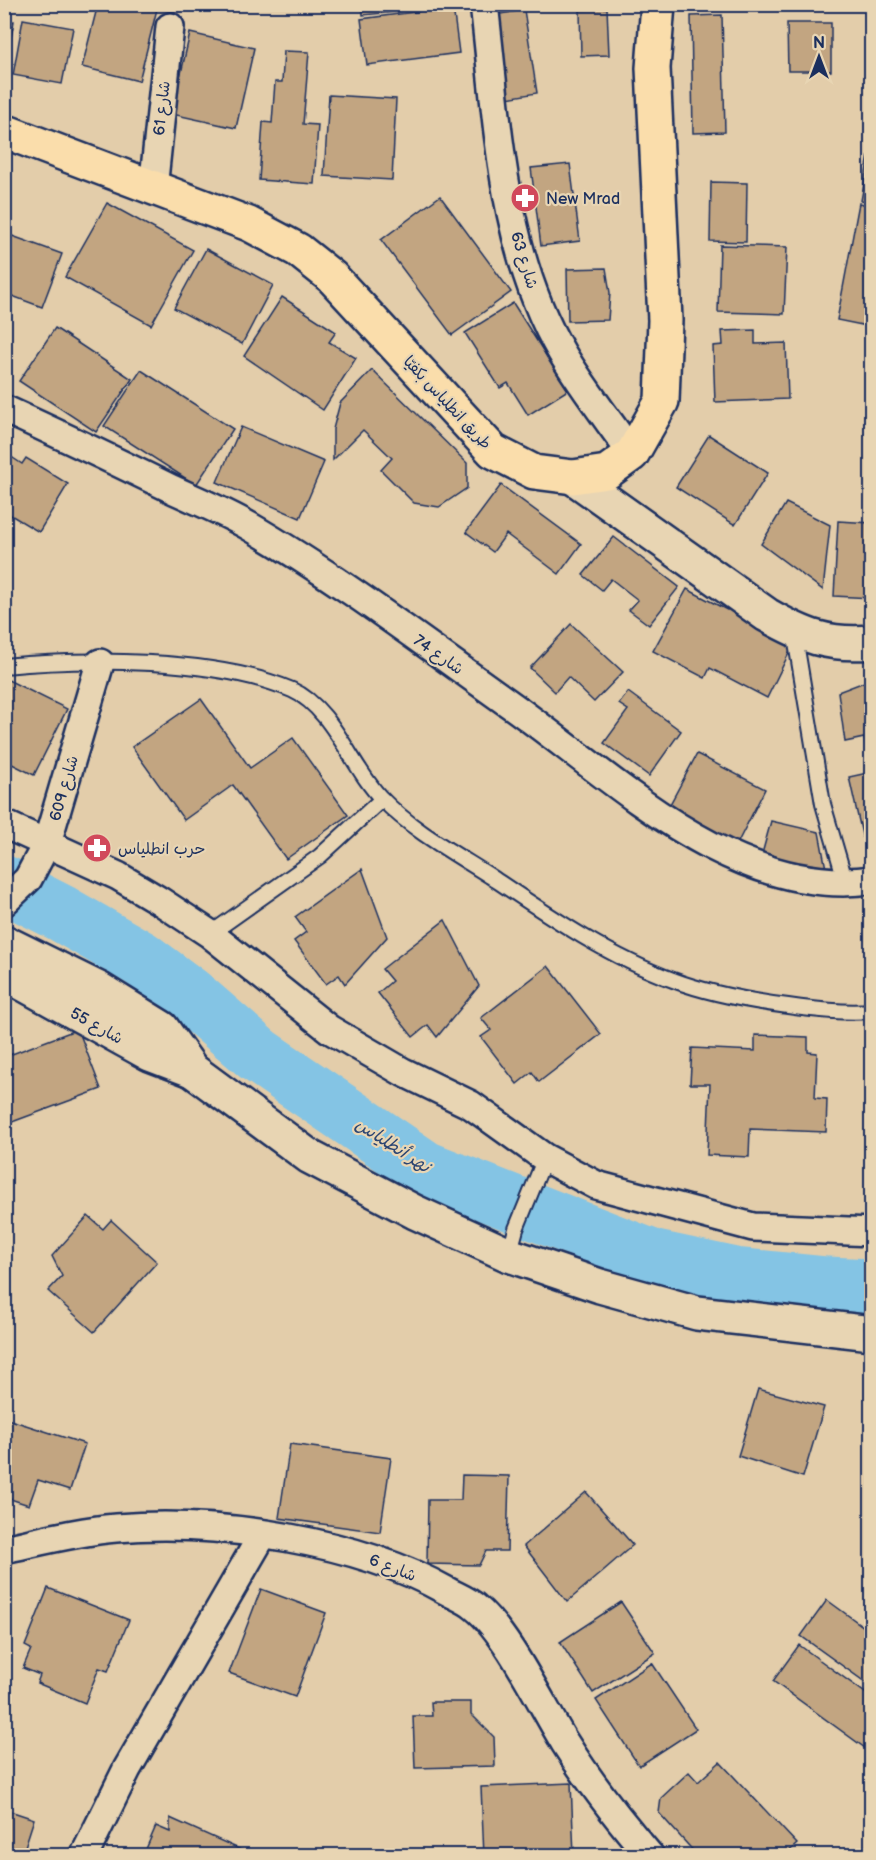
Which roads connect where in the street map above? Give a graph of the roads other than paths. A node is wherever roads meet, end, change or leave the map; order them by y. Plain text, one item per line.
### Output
1 (484, 4) edge
2 (658, 4) edge
3 (170, 27) dead end
4 (4, 130) edge
5 (153, 189) junction
6 (4, 409) edge
7 (632, 454) junction
8 (573, 477) junction
9 (795, 631) junction
10 (872, 642) edge
11 (100, 663) junction
12 (4, 666) edge
13 (382, 799) junction
14 (4, 824) edge
15 (47, 843) junction
16 (859, 882) edge
17 (4, 902) edge
18 (210, 934) junction
19 (4, 942) edge
20 (4, 973) edge
21 (872, 1011) edge
22 (192, 1070) junction
23 (542, 1165) junction
24 (872, 1232) edge
25 (512, 1242) junction
26 (872, 1333) edge
27 (263, 1534) junction
28 (4, 1548) edge
29 (84, 1856) edge
30 (650, 1856) edge

1 - 7 street, شارع 63
2 - 7 highway, طريق انطلياس بكفيّا
3 - 5 street, شارع 61
4 - 5 highway, طريق انطلياس بكفيّا
5 - 8 highway, طريق انطلياس بكفيّا
6 - 16 street, شارع 74
7 - 8 highway, طريق انطلياس بكفيّا
8 - 9 street
9 - 10 street
9 - 16 lane
11 - 12 lane
11 - 13 lane
11 - 15 street, شارع 609
13 - 18 lane
13 - 21 lane
14 - 15 street
15 - 17 street, شارع 609
15 - 18 street
18 - 23 street
19 - 22 street
20 - 22 street, شارع 55
22 - 25 street
23 - 24 street
23 - 25 lane
25 - 26 street
27 - 28 street, شارع 6
27 - 29 street
27 - 30 street, شارع 6

